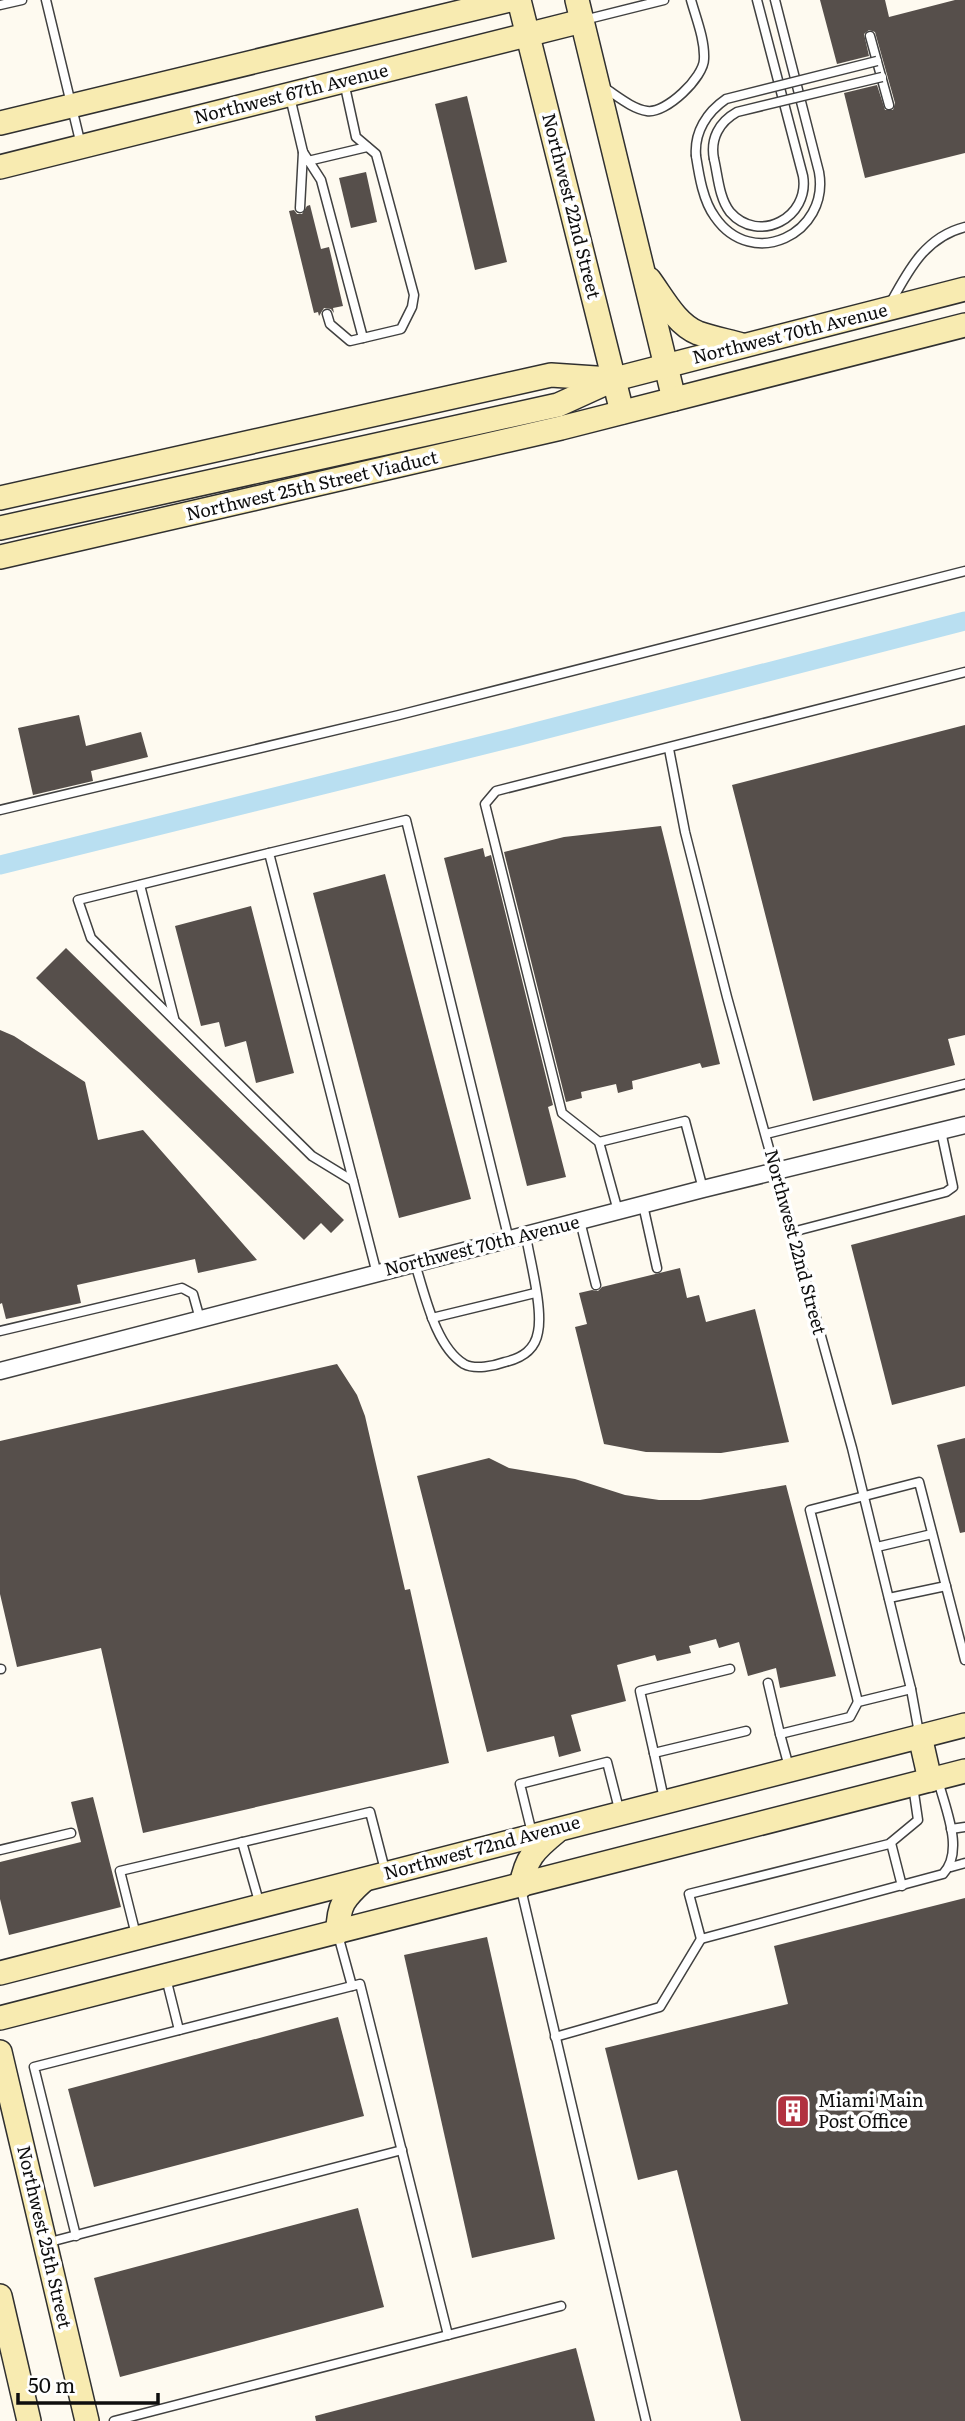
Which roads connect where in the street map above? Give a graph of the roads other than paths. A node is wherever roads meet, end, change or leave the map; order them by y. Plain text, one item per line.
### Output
1 (22, 0) edge
2 (46, 0) edge
3 (510, 0) edge
4 (519, 0) edge
5 (664, 0) edge
6 (691, 0) edge
7 (757, 0) edge
8 (775, 0) edge
9 (0, 5) edge
10 (579, 10) edge
11 (526, 35) junction
12 (870, 36) dead end
13 (877, 61) junction
14 (882, 77) junction
15 (344, 81) junction
16 (597, 83) junction
17 (289, 94) junction
18 (71, 104) junction
19 (889, 105) dead end
20 (0, 123) edge
21 (367, 147) junction
22 (82, 148) junction
23 (303, 152) junction
24 (308, 161) junction
25 (0, 167) edge
26 (300, 208) dead end
27 (965, 227) edge
28 (642, 270) junction
29 (965, 289) edge
30 (887, 310) junction
31 (327, 314) dead end
32 (965, 325) edge
33 (363, 338) junction
34 (746, 345) junction
35 (666, 365) junction
36 (615, 379) junction
37 (674, 399) junction
38 (622, 412) junction
39 (0, 498) edge
40 (0, 528) edge
41 (0, 557) edge
42 (965, 571) edge
43 (965, 672) edge
44 (670, 749) junction
45 (0, 810) edge
46 (269, 852) junction
47 (140, 885) junction
48 (175, 1021) junction
49 (965, 1084) edge
50 (965, 1125) edge
51 (942, 1131) junction
52 (766, 1135) junction
53 (599, 1142) junction
54 (775, 1172) junction
55 (353, 1181) junction
56 (703, 1189) junction
57 (643, 1205) junction
58 (618, 1211) junction
59 (580, 1221) junction
60 (792, 1232) junction
61 (526, 1236) junction
62 (510, 1240) junction
63 (415, 1264) junction
64 (657, 1268) dead end
65 (377, 1273) junction
66 (596, 1285) dead end
67 (535, 1293) junction
68 (432, 1318) junction
69 (200, 1319) junction
70 (0, 1331) edge
71 (0, 1369) edge
72 (865, 1497) junction
73 (932, 1534) junction
74 (877, 1547) junction
75 (946, 1586) junction
76 (889, 1598) junction
77 (965, 1660) edge
78 (730, 1670) dead end
79 (768, 1683) dead end
80 (911, 1689) junction
81 (858, 1702) junction
82 (965, 1725) edge
83 (746, 1731) dead end
84 (780, 1734) junction
85 (919, 1736) junction
86 (654, 1753) junction
87 (789, 1770) junction
88 (965, 1771) edge
89 (927, 1781) junction
90 (664, 1802) junction
91 (620, 1813) junction
92 (965, 1827) edge
93 (561, 1828) junction
94 (951, 1829) junction
95 (71, 1833) dead end
96 (532, 1835) junction
97 (242, 1842) junction
98 (891, 1843) junction
99 (0, 1850) edge
100 (965, 1863) edge
101 (951, 1867) junction
102 (376, 1876) junction
103 (521, 1886) junction
104 (902, 1886) junction
105 (260, 1905) junction
106 (338, 1932) junction
107 (136, 1937) junction
108 (701, 1939) junction
109 (0, 1973) edge
110 (165, 1977) junction
111 (352, 1986) junction
112 (0, 2018) edge
113 (179, 2030) junction
114 (555, 2037) junction
115 (0, 2052) edge
116 (402, 2150) junction
117 (76, 2236) junction
118 (45, 2243) junction
119 (0, 2296) edge
120 (561, 2306) dead end
121 (448, 2335) junction
122 (0, 2338) edge
123 (20, 2421) edge
124 (29, 2421) edge
125 (88, 2421) edge
126 (114, 2421) edge
127 (646, 2421) edge

1 - 9 lane
2 - 18 lane
3 - 18 main road
4 - 11 main road, Northwest 22nd Street
5 - 10 lane
6 - 16 lane
7 - 14 lane, bridge
8 - 13 lane, bridge
10 - 11 main road, Northwest 67th Avenue
10 - 16 main road
11 - 15 main road, Northwest 67th Avenue
11 - 36 main road, Northwest 22nd Street
12 - 13 lane
13 - 14 lane
14 - 19 lane
15 - 17 main road, Northwest 67th Avenue
15 - 21 lane
16 - 28 main road
17 - 22 main road, Northwest 67th Avenue
17 - 23 lane
18 - 20 main road
18 - 22 lane
21 - 24 lane
21 - 33 lane
22 - 25 main road, Northwest 67th Avenue
23 - 24 lane
23 - 26 lane
24 - 33 lane
27 - 30 lane
28 - 34 main road
28 - 35 main road
29 - 30 main road, Northwest 70th Avenue
30 - 34 main road, Northwest 70th Avenue
31 - 33 lane
32 - 37 main road, Northwest 70th Avenue
34 - 35 main road, Northwest 70th Avenue
35 - 36 main road, Northwest 70th Avenue
35 - 37 main road
36 - 38 main road, Northwest 22nd Street
36 - 39 main road
36 - 40 main road, Northwest 25th Street Viaduct
37 - 38 main road, Northwest 70th Avenue
38 - 41 main road, Northwest 25th Street Viaduct
42 - 45 lane
43 - 44 lane
44 - 52 lane, Northwest 22nd Street
44 - 53 lane
46 - 47 lane
46 - 55 lane
46 - 62 lane
47 - 48 lane
47 - 48 lane
48 - 55 lane
49 - 52 lane
50 - 51 street, Northwest 70th Avenue
51 - 54 street, Northwest 70th Avenue
51 - 60 lane
52 - 54 lane, Northwest 22nd Street
53 - 56 lane
53 - 58 lane
54 - 56 street, Northwest 70th Avenue
54 - 60 lane, Northwest 22nd Street
55 - 65 lane
56 - 57 street, Northwest 70th Avenue
57 - 58 street, Northwest 70th Avenue
57 - 64 lane
58 - 59 street, Northwest 70th Avenue
59 - 61 street, Northwest 70th Avenue
59 - 66 lane
60 - 72 lane, Northwest 22nd Street
61 - 62 street, Northwest 70th Avenue
61 - 67 lane
62 - 63 street, Northwest 70th Avenue
63 - 65 street, Northwest 70th Avenue
63 - 68 lane
65 - 69 street, Northwest 70th Avenue
67 - 68 lane
67 - 68 lane
69 - 70 lane
69 - 71 street, Northwest 70th Avenue
72 - 73 lane
72 - 74 lane, Northwest 22nd Street
72 - 81 lane
73 - 74 lane
73 - 75 lane
74 - 76 lane, Northwest 22nd Street
75 - 76 lane
75 - 77 lane
76 - 80 lane, Northwest 22nd Street
78 - 86 lane
79 - 84 lane
80 - 81 lane
80 - 85 lane, Northwest 22nd Street
81 - 84 lane
82 - 85 main road, Northwest 72nd Avenue
83 - 86 lane
84 - 87 lane
85 - 87 main road, Northwest 72nd Avenue
85 - 89 main road
86 - 90 lane
87 - 90 main road, Northwest 72nd Avenue
88 - 89 main road
89 - 94 lane
89 - 98 lane
89 - 103 main road
90 - 91 main road, Northwest 72nd Avenue
91 - 93 main road, Northwest 72nd Avenue
91 - 96 lane
92 - 94 lane
93 - 96 main road, Northwest 72nd Avenue
93 - 103 main road
94 - 101 lane
95 - 99 lane
96 - 102 main road, Northwest 72nd Avenue
97 - 102 lane
97 - 105 lane
97 - 107 lane
98 - 104 lane
98 - 108 lane
100 - 101 lane
101 - 104 lane
102 - 105 main road, Northwest 72nd Avenue
102 - 106 main road
103 - 106 main road
103 - 114 lane
104 - 108 lane
105 - 107 main road, Northwest 72nd Avenue
106 - 110 main road
106 - 111 lane
107 - 109 main road, Northwest 72nd Avenue
108 - 114 lane
110 - 112 main road
110 - 113 lane
111 - 113 lane
111 - 116 lane
113 - 117 lane
114 - 127 lane
115 - 118 main road, Northwest 25th Street
116 - 117 lane
116 - 121 lane
117 - 118 lane
118 - 125 main road, Northwest 25th Street
119 - 124 main road
120 - 121 lane
121 - 126 lane
122 - 123 main road

